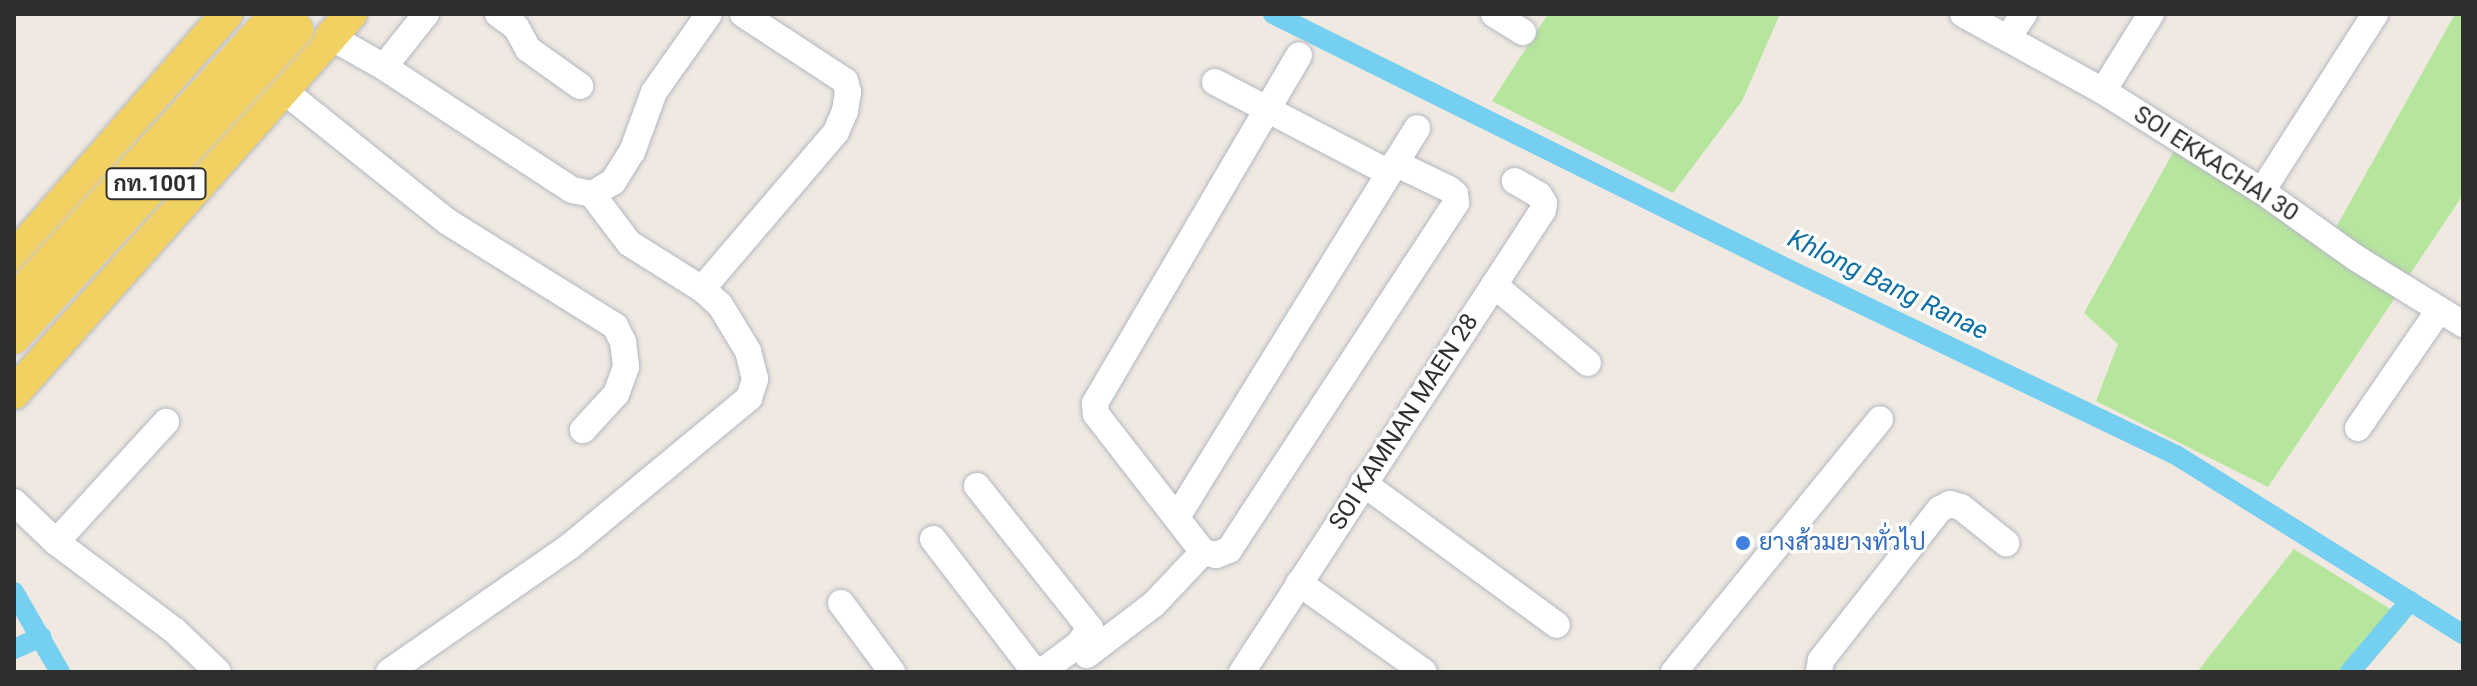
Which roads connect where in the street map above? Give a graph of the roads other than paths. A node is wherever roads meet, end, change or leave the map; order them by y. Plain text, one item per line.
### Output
1 (227, 14) edge
2 (426, 14) edge
3 (498, 14) edge
4 (709, 14) edge
5 (743, 14) edge
6 (1494, 14) edge
7 (1963, 14) edge
8 (2024, 14) edge
9 (2151, 14) edge
10 (2375, 14) edge
11 (313, 22) edge
12 (1523, 32) dead end
13 (2009, 36) junction
14 (1299, 55) dead end
15 (384, 67) junction
16 (1215, 82) dead end
17 (580, 86) dead end
18 (283, 90) junction
19 (2103, 91) junction
20 (1266, 111) junction
21 (1417, 128) dead end
22 (1392, 168) junction
23 (1515, 181) dead end
24 (2262, 191) junction
25 (592, 194) junction
26 (55, 213) junction
27 (14, 257) edge
28 (119, 278) junction
29 (1494, 285) junction
30 (702, 289) junction
31 (14, 301) edge
32 (2439, 310) junction
33 (2463, 324) edge
34 (14, 338) edge
35 (1588, 363) dead end
36 (14, 393) edge
37 (1880, 419) dead end
38 (166, 422) dead end
39 (2358, 428) dead end
40 (583, 430) dead end
41 (1363, 483) junction
42 (977, 486) dead end
43 (14, 502) edge
44 (1177, 517) junction
45 (933, 539) dead end
46 (56, 542) junction
47 (2006, 543) dead end
48 (1203, 552) junction
49 (1299, 583) junction
50 (841, 603) dead end
51 (1557, 625) dead end
52 (1088, 657) edge
53 (218, 672) edge
54 (389, 672) edge
55 (892, 672) edge
56 (1035, 672) edge
57 (1041, 672) edge
58 (1242, 672) edge
59 (1424, 672) edge
60 (1674, 672) edge
61 (1819, 672) edge

1 - 26 main road, กท.1001
2 - 15 street
3 - 17 street
4 - 25 street
5 - 30 street
6 - 12 street
7 - 13 street, SOI EKKACHAI 30
8 - 13 street
9 - 19 street
10 - 24 street
11 - 15 street
11 - 18 main road, กท.1001
11 - 31 main road, กท.1001, bridge
11 - 34 main road, กท.1001, bridge
13 - 19 street, SOI EKKACHAI 30
14 - 20 street
15 - 25 street
16 - 20 street
18 - 28 main road, กท.1001
18 - 40 street
19 - 24 street, SOI EKKACHAI 30
20 - 22 street
20 - 44 street
21 - 22 street
22 - 44 street
22 - 48 street
23 - 29 street, SOI KAMNAN MAEN 28
24 - 32 street, SOI EKKACHAI 30
25 - 30 street
26 - 27 main road, กท.1001
26 - 28 main road
28 - 36 main road, กท.1001
29 - 35 street
29 - 41 street, SOI KAMNAN MAEN 28
30 - 54 street
32 - 33 street, SOI EKKACHAI 30
32 - 39 street
37 - 60 street
38 - 46 street
41 - 49 street, SOI KAMNAN MAEN 28
41 - 51 street
42 - 52 street
43 - 46 street
44 - 48 street
45 - 56 street
46 - 53 street
47 - 61 street
48 - 52 street
49 - 58 street, SOI KAMNAN MAEN 28
49 - 59 street
50 - 55 street
52 - 57 street

